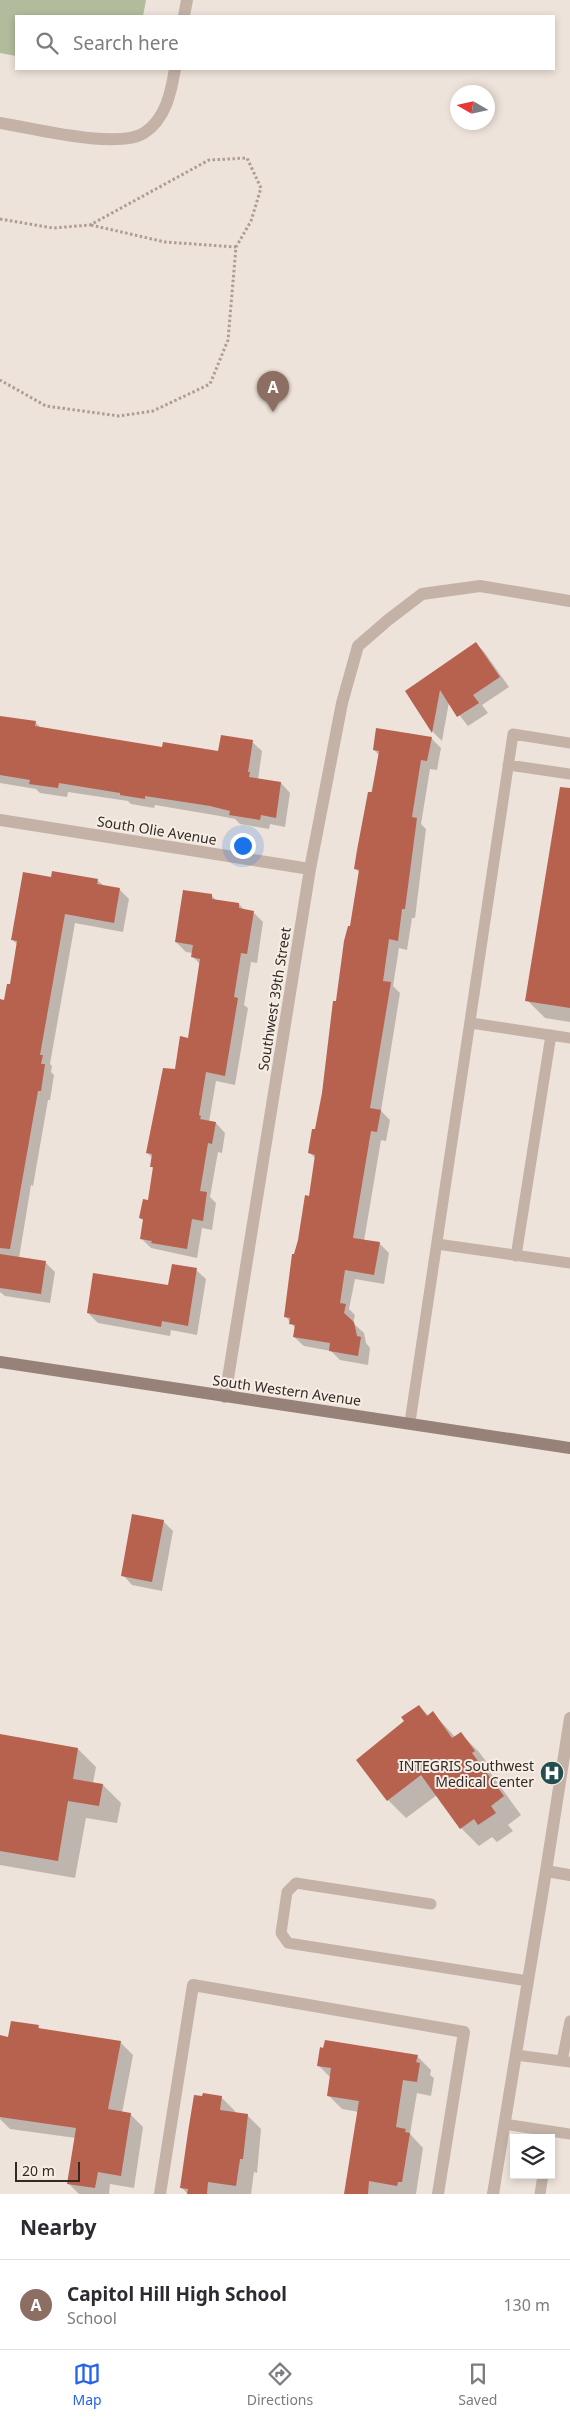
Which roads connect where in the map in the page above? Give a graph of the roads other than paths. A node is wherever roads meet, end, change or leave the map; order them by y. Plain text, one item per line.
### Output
1 (186, 0) edge
2 (184, 15) edge
3 (175, 70) edge
4 (0, 123) edge
5 (570, 601) edge
6 (570, 743) edge
7 (508, 765) junction
8 (570, 774) edge
9 (0, 820) edge
10 (310, 869) junction
11 (471, 1023) junction
12 (551, 1035) junction
13 (570, 1038) edge
14 (437, 1244) junction
15 (516, 1256) junction
16 (570, 1264) edge
17 (0, 1362) edge
18 (225, 1397) junction
19 (410, 1422) junction
20 (570, 1448) edge
21 (570, 1718) edge
22 (546, 1871) junction
23 (570, 1875) edge
24 (431, 1904) dead end
25 (528, 1981) junction
26 (570, 2021) edge
27 (516, 2054) junction
28 (566, 2062) edge
29 (504, 2124) junction
30 (549, 2134) edge
31 (555, 2134) edge
32 (570, 2134) edge
33 (542, 2179) edge
34 (160, 2194) edge
35 (438, 2194) edge
36 (493, 2194) edge
37 (540, 2194) edge

1 - 2 street
3 - 4 street
5 - 10 street, Southwest 39th Street
6 - 7 lane
7 - 8 lane
7 - 11 lane
9 - 10 street, South Olie Avenue
10 - 18 street, Southwest 39th Street
11 - 12 lane
11 - 14 lane
12 - 13 lane
12 - 15 lane
14 - 15 lane
14 - 19 lane
15 - 16 lane
17 - 18 main road, South Western Avenue
18 - 19 main road, South Western Avenue
19 - 20 main road, South Western Avenue
21 - 22 street
22 - 23 street
22 - 25 street
24 - 25 lane
25 - 27 street
26 - 28 lane
27 - 28 lane
27 - 29 street
29 - 30 lane
29 - 36 street
31 - 32 lane
33 - 37 lane
34 - 35 street

